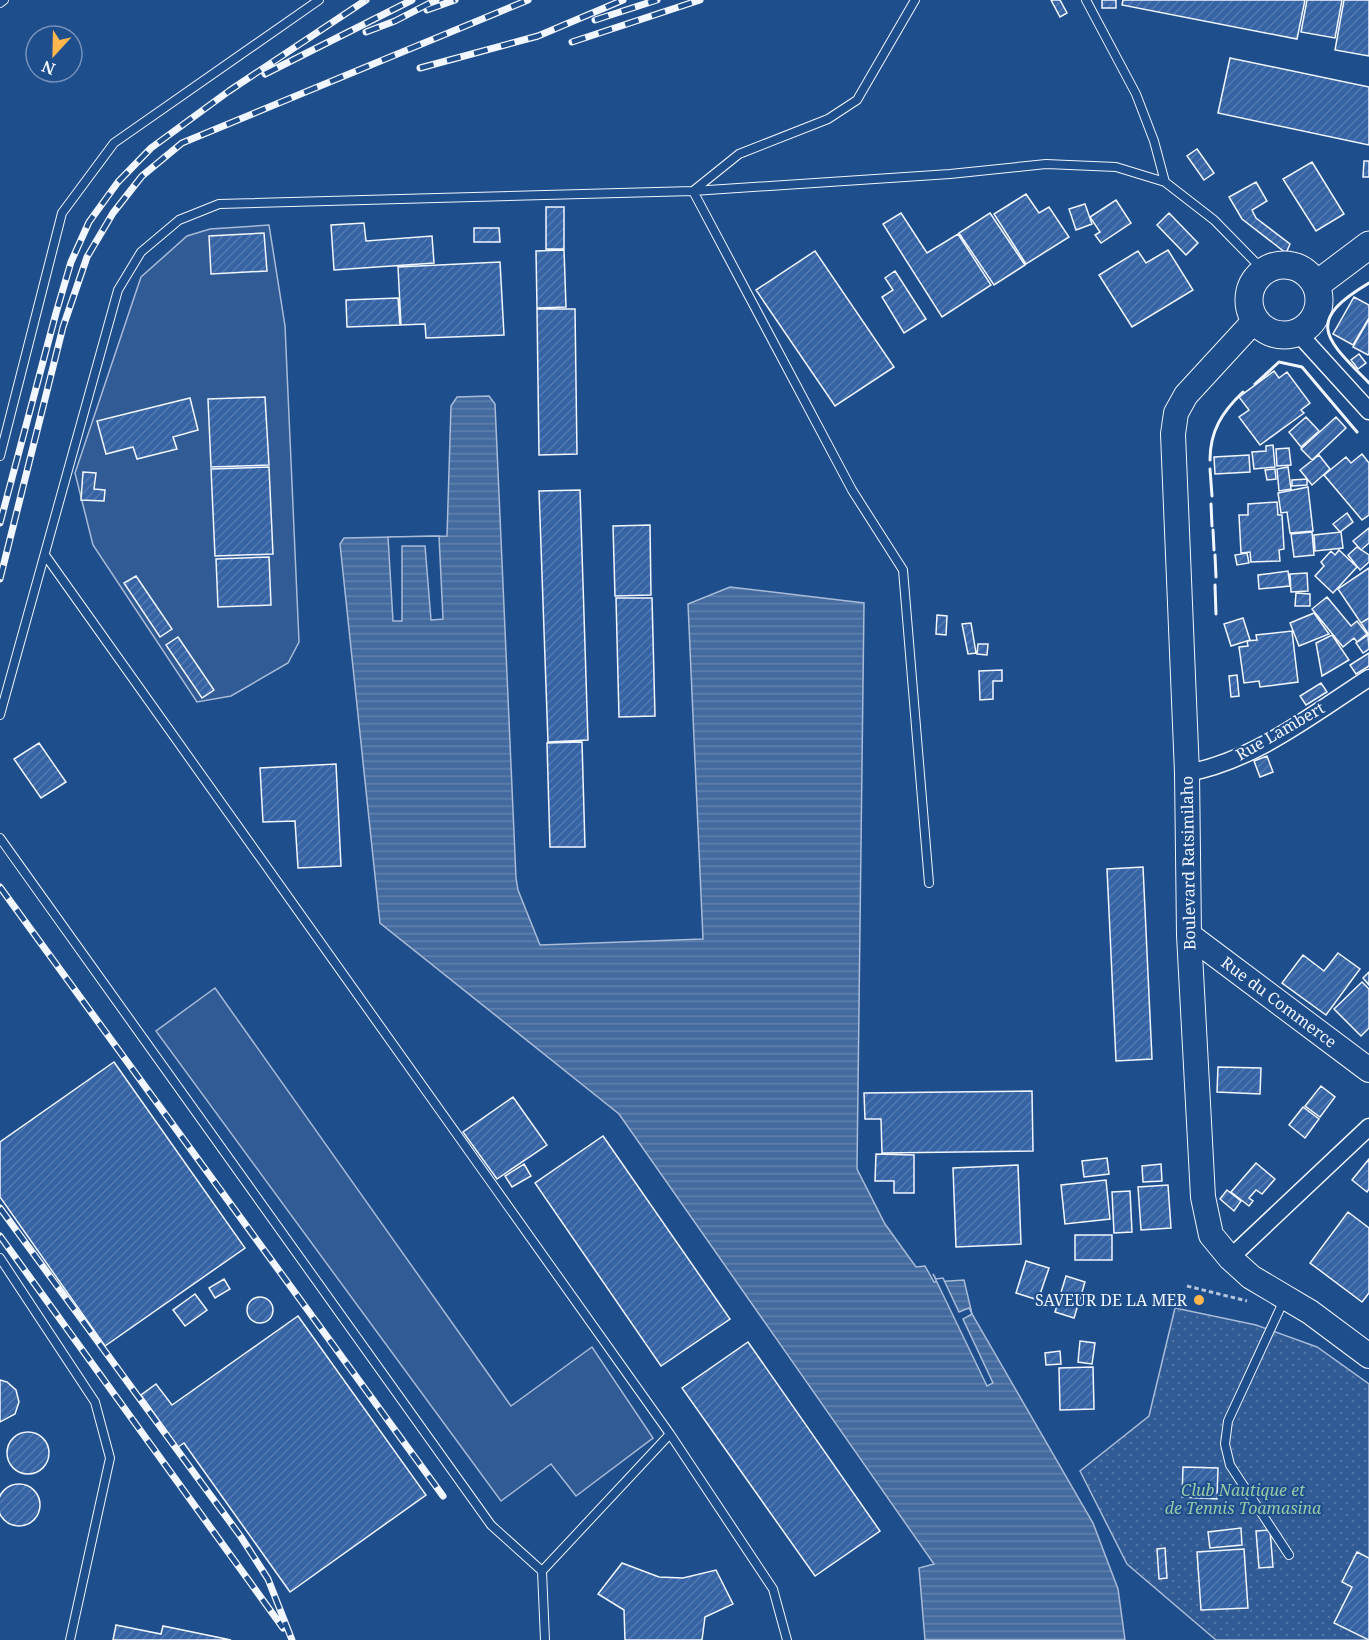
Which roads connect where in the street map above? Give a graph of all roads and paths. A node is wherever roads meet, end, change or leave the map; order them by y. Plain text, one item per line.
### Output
1 (4, 0) edge
2 (319, 0) edge
3 (915, 0) edge
4 (1086, 0) edge
5 (0, 3) edge
6 (1165, 182) junction
7 (693, 191) junction
8 (1369, 245) edge
9 (1264, 271) junction
10 (1316, 285) junction
11 (1255, 320) junction
12 (1298, 333) junction
13 (1369, 411) edge
14 (0, 456) edge
15 (45, 555) junction
16 (1369, 678) edge
17 (0, 715) edge
18 (1187, 773) junction
19 (0, 838) edge
20 (929, 883) dead end
21 (1189, 935) junction
22 (1369, 1070) edge
23 (1369, 1127) edge
24 (0, 1258) edge
25 (1230, 1258) junction
26 (1285, 1296) junction
27 (1369, 1356) edge
28 (670, 1434) junction
29 (1289, 1556) dead end
30 (542, 1571) junction
31 (70, 1640) edge
32 (545, 1640) edge
33 (787, 1640) edge

1 - 5 lane
2 - 14 lane
3 - 7 lane
4 - 6 lane
6 - 7 lane
6 - 9 lane
7 - 15 lane
7 - 20 lane
8 - 10 main road
9 - 10 main road
9 - 11 main road
10 - 12 main road
11 - 12 main road
11 - 18 main road, Boulevard Ratsimilaho
12 - 13 street
15 - 17 lane
15 - 28 lane
16 - 18 street, Rue Lambert
18 - 21 main road, Boulevard Ratsimilaho
19 - 30 lane
21 - 22 main road, Rue du Commerce
21 - 25 main road, Boulevard Ratsimilaho
23 - 25 street
24 - 31 lane
25 - 26 main road, Boulevard Ratsimilaho
26 - 27 main road, Boulevard Ratsimilaho
26 - 29 lane
28 - 30 lane
28 - 33 lane
30 - 32 lane

